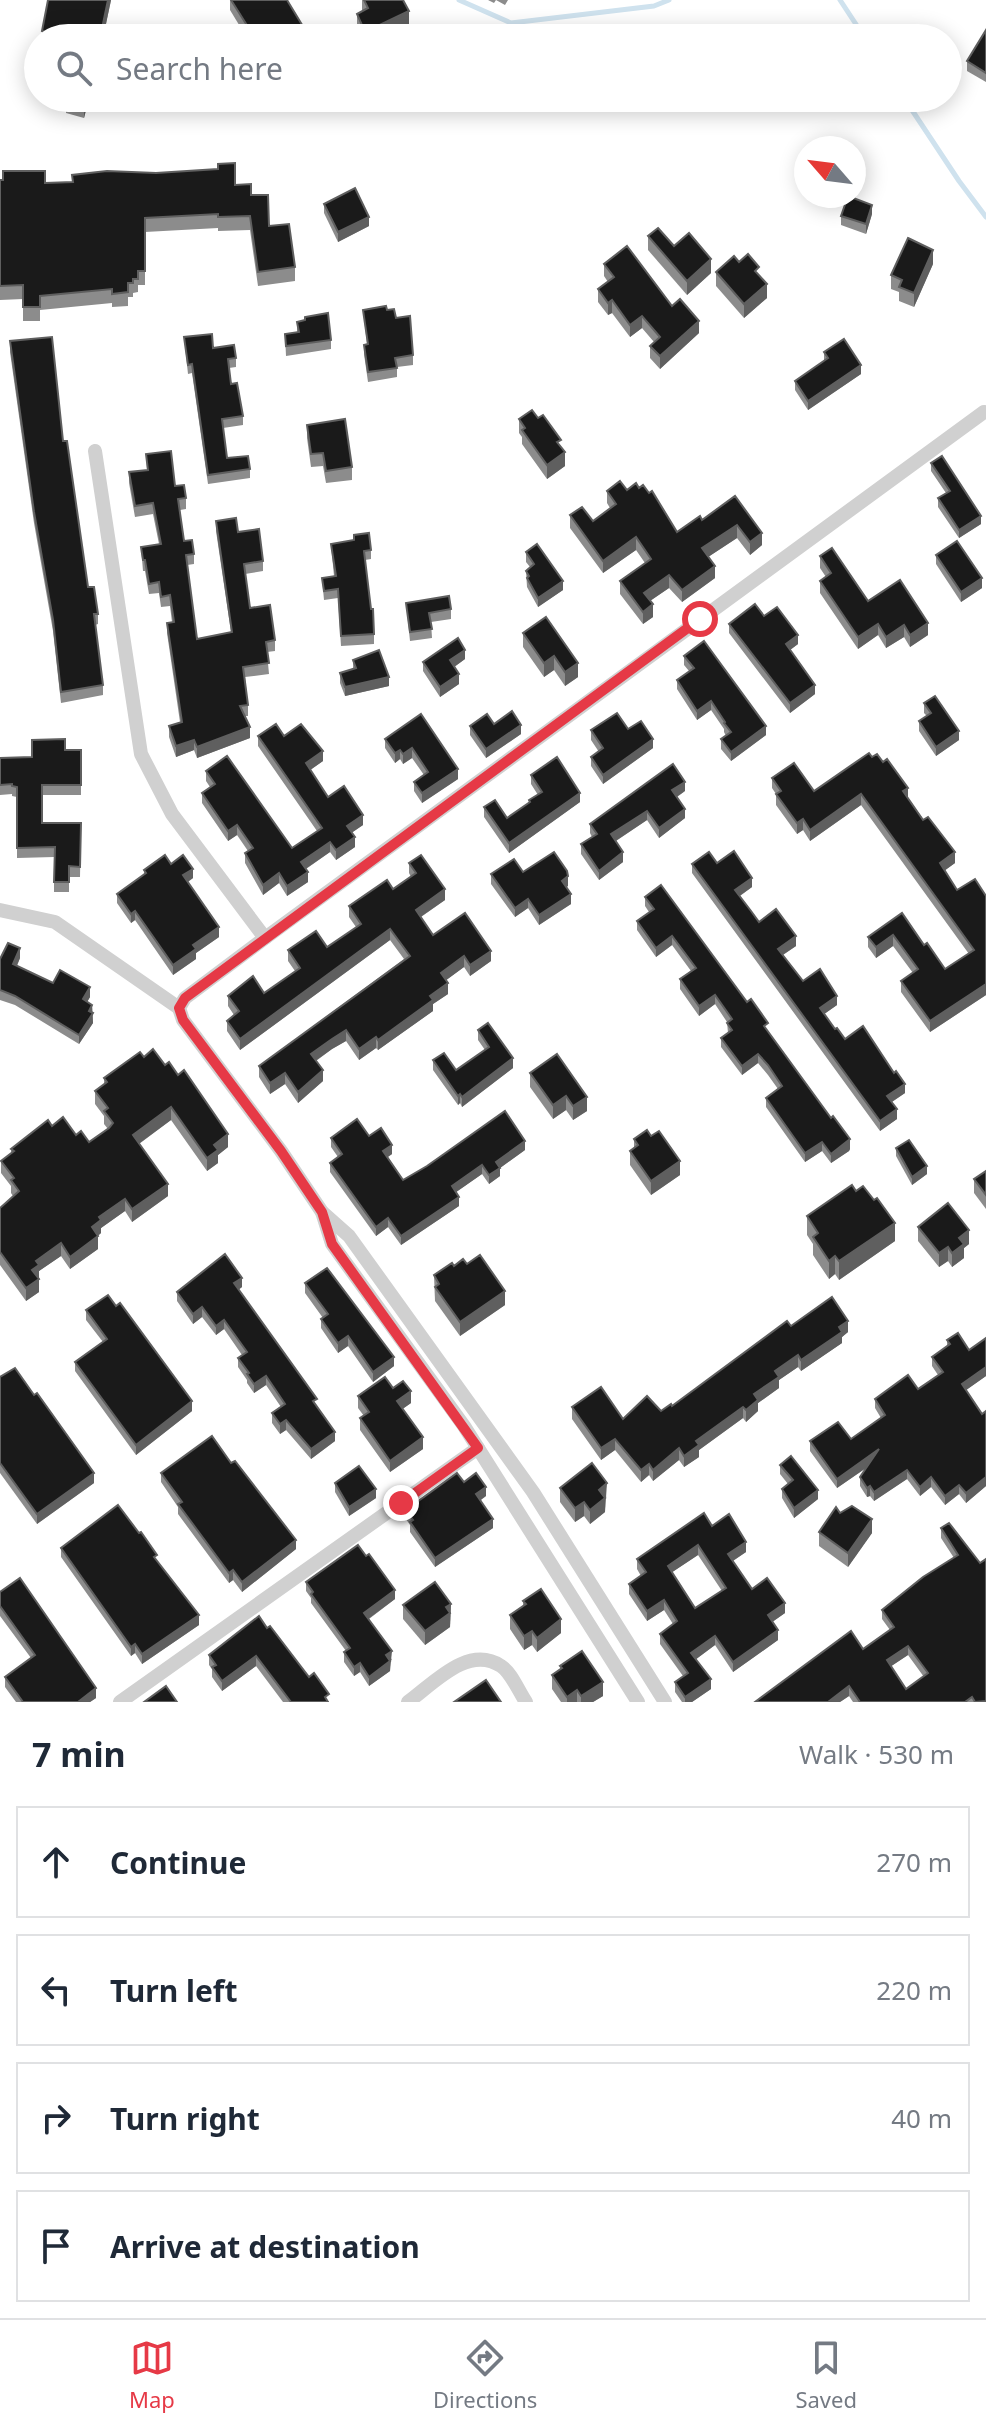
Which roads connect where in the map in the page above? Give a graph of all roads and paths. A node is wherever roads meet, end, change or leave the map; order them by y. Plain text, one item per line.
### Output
1 (984, 412) edge
2 (95, 451) dead end
3 (0, 910) edge
4 (265, 938) junction
5 (179, 1008) junction
6 (322, 1212) junction
7 (478, 1448) junction
8 (120, 1702) edge
9 (408, 1702) edge
10 (526, 1702) edge
11 (638, 1702) edge
12 (665, 1702) edge

1 - 4 street
2 - 4 street
3 - 5 street
4 - 5 street
5 - 6 street
6 - 7 street
6 - 12 street
7 - 8 street
7 - 11 street
9 - 10 street

